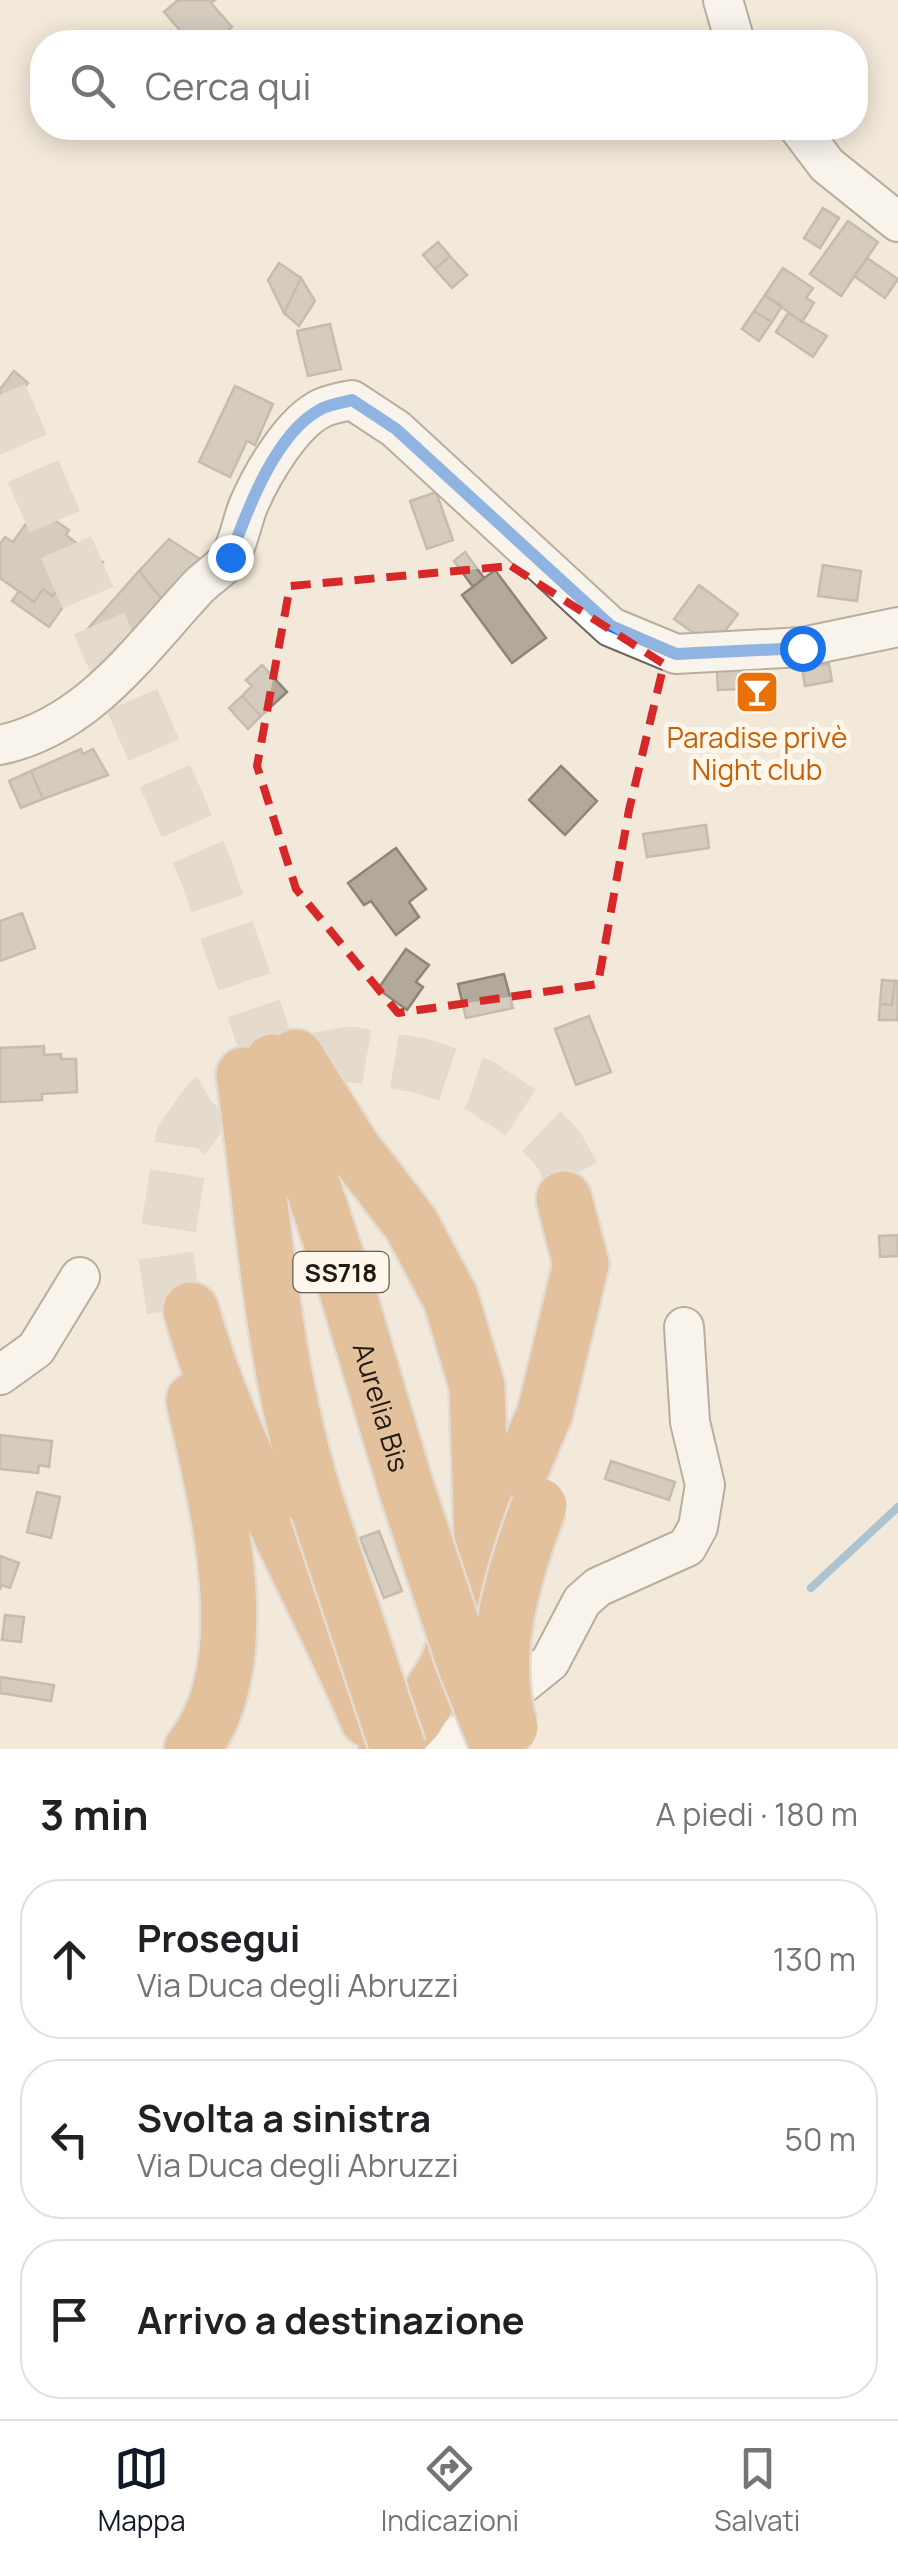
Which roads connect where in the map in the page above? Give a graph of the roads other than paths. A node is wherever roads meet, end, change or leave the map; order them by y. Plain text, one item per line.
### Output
1 (723, 0) edge
2 (732, 30) edge
3 (808, 140) edge
4 (898, 222) edge
5 (898, 628) edge
6 (0, 745) edge
7 (271, 1065) junction
8 (80, 1277) dead end
9 (684, 1327) dead end
10 (0, 1375) edge
11 (298, 1520) junction
12 (482, 1578) junction
13 (192, 1749) edge
14 (383, 1749) edge
15 (398, 1749) edge
16 (442, 1749) edge
17 (499, 1749) edge
18 (516, 1749) edge

1 - 2 street
3 - 4 street
5 - 6 street
7 - 11 highway, SS718
7 - 12 highway
7 - 17 highway, Aurelia Bis / SS718, bridge
8 - 10 street
9 - 16 street
11 - 13 highway
11 - 14 highway
11 - 15 highway, SS718, bridge
12 - 14 highway
12 - 18 highway, bridge

